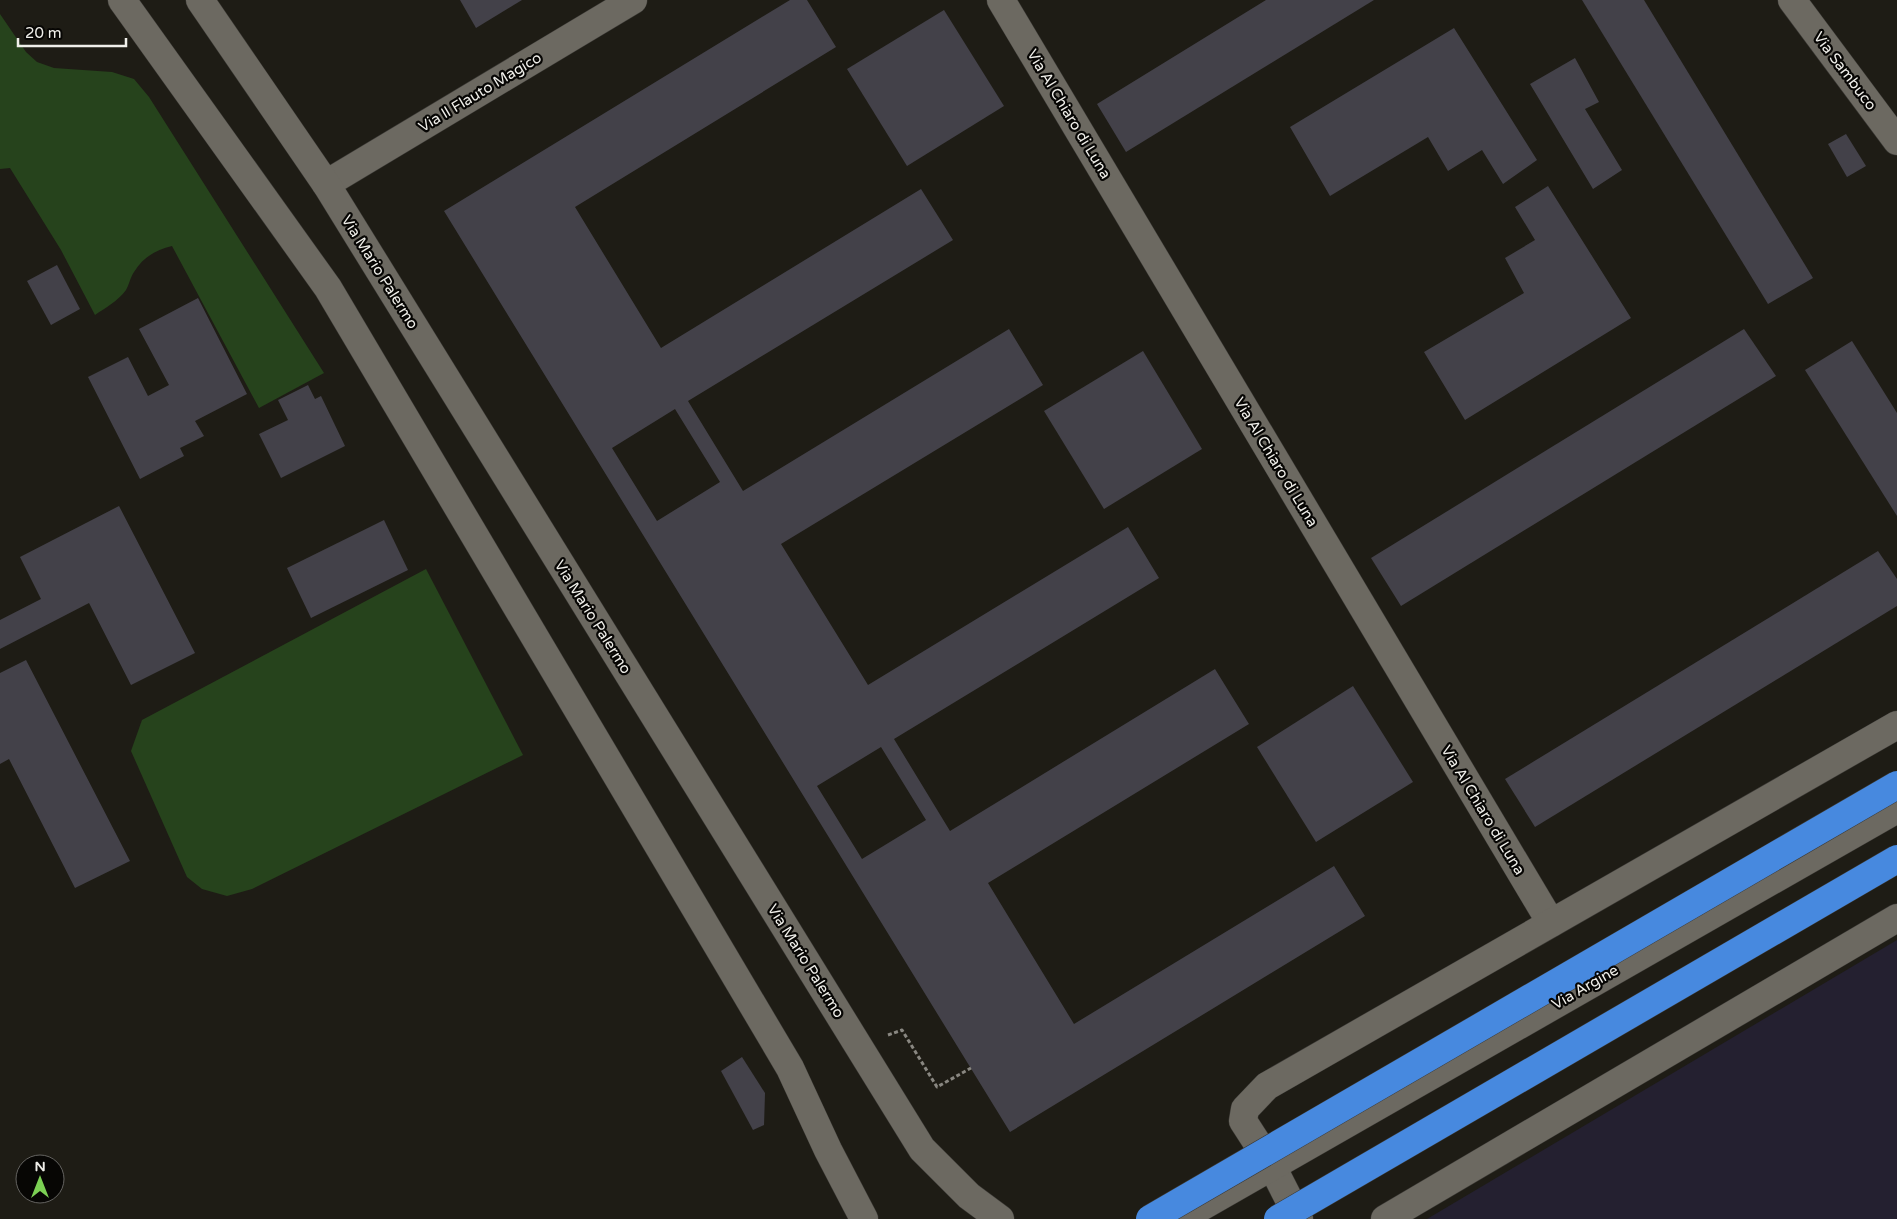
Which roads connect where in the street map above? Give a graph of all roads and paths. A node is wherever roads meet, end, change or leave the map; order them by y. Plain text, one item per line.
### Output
1 (122, 0) edge
2 (200, 0) edge
3 (633, 0) edge
4 (1001, 0) edge
5 (1792, 0) edge
6 (1897, 141) edge
7 (326, 184) junction
8 (1897, 726) edge
9 (1897, 785) edge
10 (1897, 809) edge
11 (1897, 859) edge
12 (1897, 918) edge
13 (1551, 923) junction
14 (885, 1036) dead end
15 (971, 1068) dead end
16 (1272, 1166) junction
17 (864, 1219) edge
18 (1000, 1219) edge
19 (1150, 1219) edge
20 (1180, 1219) edge
21 (1278, 1219) edge
22 (1298, 1219) edge
23 (1385, 1219) edge

1 - 17 street
2 - 7 street, Via Mario Palermo
3 - 7 street, Via Il Flauto Magico
4 - 13 street, Via Al Chiaro di Luna
5 - 6 street, Via Sambuco
7 - 18 street, Via Mario Palermo
8 - 13 street
9 - 19 highway, bridge
10 - 16 street, Via Argine
11 - 21 highway, bridge
12 - 23 street
13 - 16 street
14 - 15 path
16 - 20 street, Via Argine
16 - 22 street

